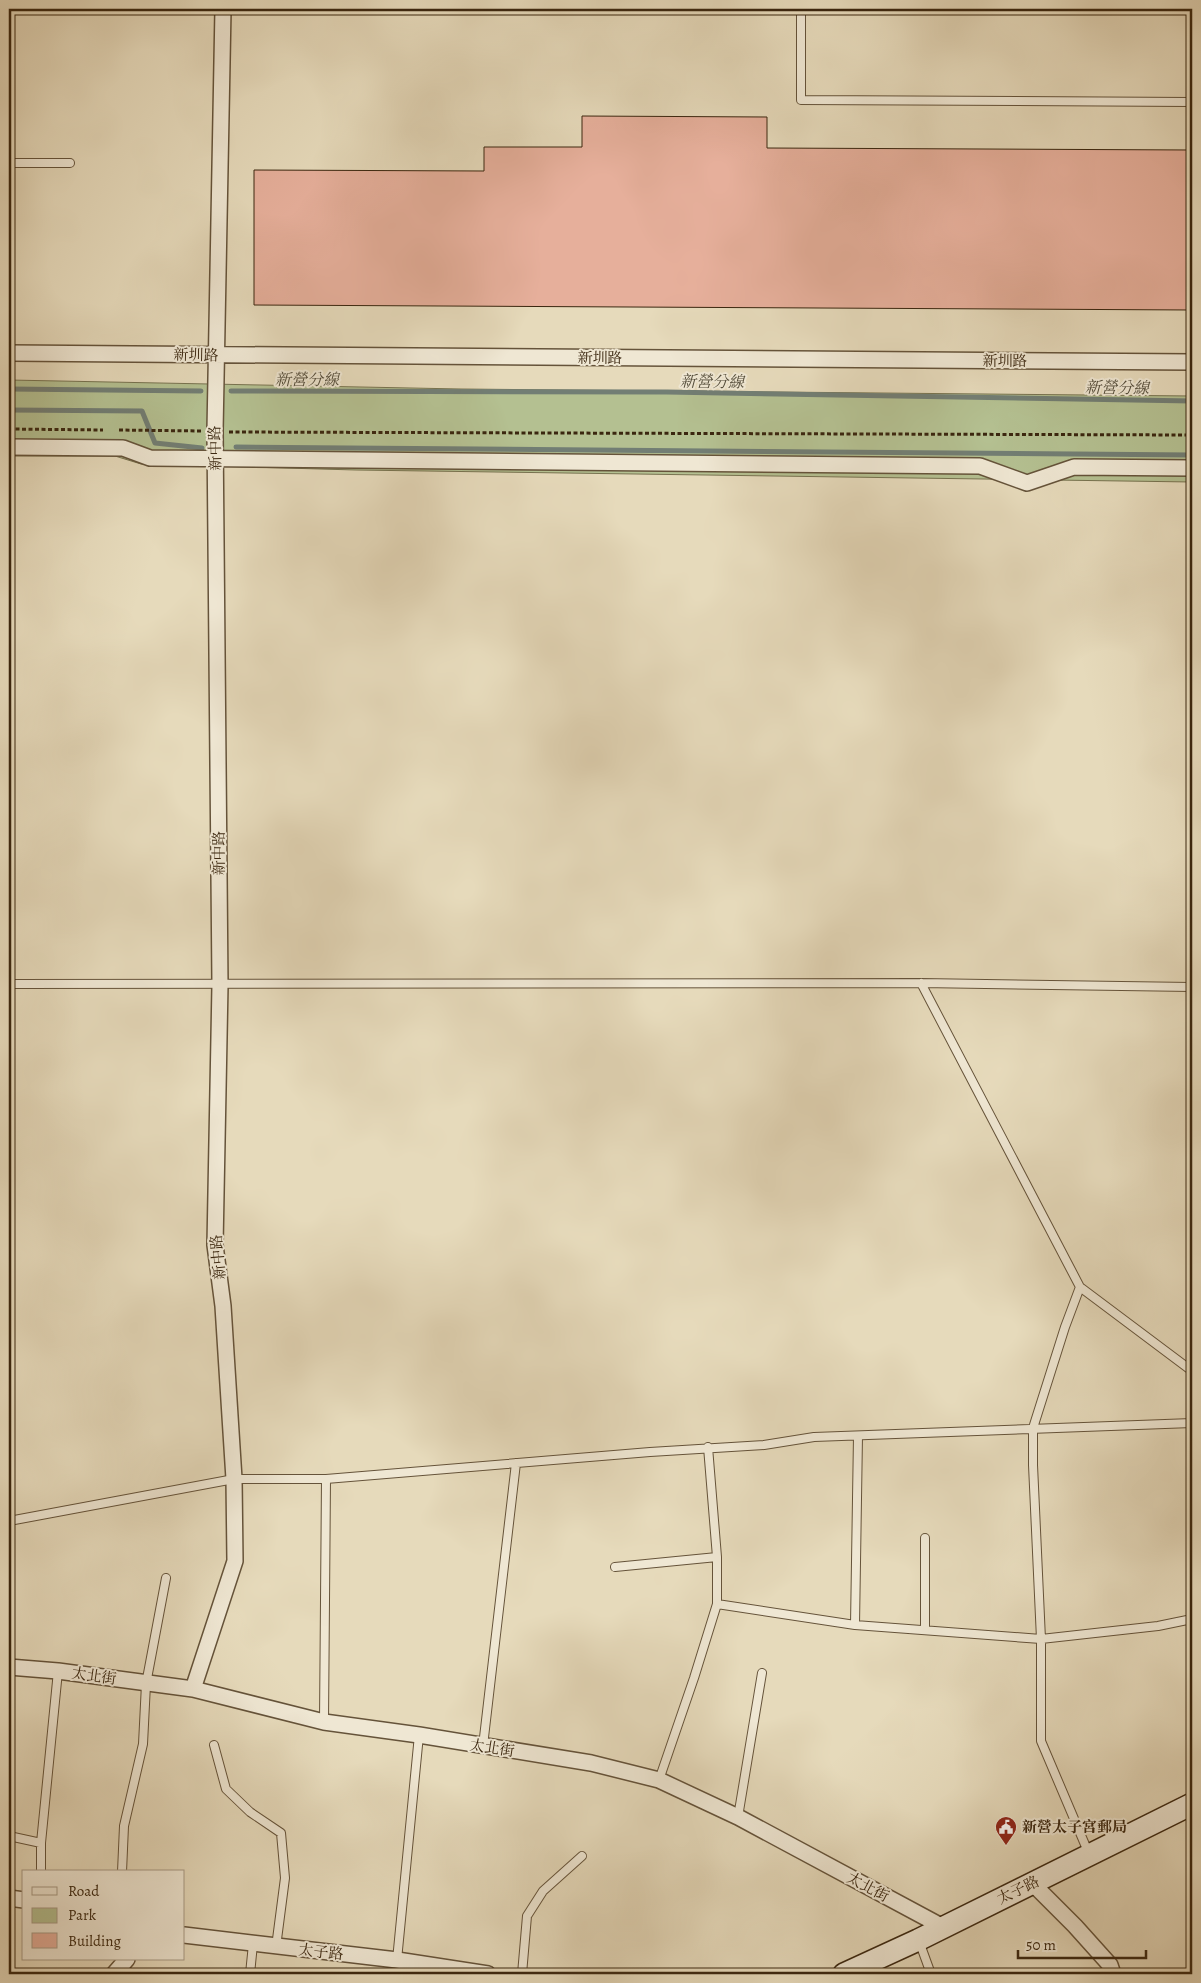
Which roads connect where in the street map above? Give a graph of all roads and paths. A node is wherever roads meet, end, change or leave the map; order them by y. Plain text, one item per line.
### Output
1 (222, 9) edge
2 (801, 9) edge
3 (1192, 102) edge
4 (70, 162) dead end
5 (9, 163) edge
6 (9, 353) edge
7 (217, 356) junction
8 (1192, 362) edge
9 (9, 429) edge
10 (104, 430) dead end
11 (114, 430) dead end
12 (215, 431) junction
13 (1192, 436) edge
14 (9, 447) edge
15 (216, 458) junction
16 (1192, 468) edge
17 (921, 983) junction
18 (9, 984) edge
19 (220, 985) junction
20 (1192, 988) edge
21 (1080, 1287) junction
22 (1192, 1371) edge
23 (1192, 1423) edge
24 (1033, 1428) junction
25 (858, 1436) junction
26 (708, 1448) junction
27 (516, 1463) junction
28 (326, 1478) junction
29 (234, 1479) junction
30 (9, 1521) edge
31 (926, 1538) dead end
32 (717, 1557) junction
33 (616, 1567) dead end
34 (166, 1578) dead end
35 (717, 1604) junction
36 (1192, 1619) edge
37 (855, 1625) junction
38 (925, 1630) junction
39 (1041, 1639) junction
40 (9, 1667) edge
41 (58, 1671) junction
42 (762, 1673) dead end
43 (146, 1684) junction
44 (193, 1689) junction
45 (324, 1722) junction
46 (419, 1735) junction
47 (214, 1745) dead end
48 (483, 1747) junction
49 (660, 1780) junction
50 (1191, 1808) edge
51 (738, 1817) junction
52 (9, 1836) edge
53 (41, 1844) junction
54 (1090, 1854) junction
55 (582, 1856) dead end
56 (41, 1870) edge
57 (122, 1870) edge
58 (1032, 1883) junction
59 (9, 1898) edge
60 (22, 1900) edge
61 (943, 1927) junction
62 (185, 1935) edge
63 (918, 1940) junction
64 (253, 1944) junction
65 (276, 1947) junction
66 (126, 1960) edge
67 (397, 1960) junction
68 (114, 1974) edge
69 (250, 1974) edge
70 (488, 1974) edge
71 (522, 1974) edge
72 (844, 1974) edge
73 (931, 1974) edge
74 (1113, 1974) edge

1 - 7 street, 新中路
2 - 3 lane
4 - 5 lane
6 - 7 street, 新圳路
7 - 8 street, 新圳路
7 - 12 street, 新中路
9 - 10 path
11 - 12 path
12 - 13 path
12 - 15 street, 新中路
14 - 15 street
15 - 16 street
15 - 19 street, 新中路
17 - 19 lane
17 - 20 lane
17 - 21 lane
18 - 19 lane
19 - 29 street, 新中路
21 - 22 lane
21 - 24 lane
23 - 24 lane
24 - 25 lane
24 - 39 lane
25 - 26 lane
25 - 37 lane
26 - 27 lane
26 - 32 lane
27 - 28 lane
27 - 48 lane
28 - 29 lane
28 - 45 lane
29 - 30 lane
29 - 44 street, 新中路
31 - 38 lane
32 - 33 lane
32 - 35 lane
34 - 43 lane
35 - 37 lane
35 - 49 lane
36 - 39 lane
37 - 38 lane
38 - 39 lane
39 - 54 lane
40 - 41 street, 太北街
41 - 43 street, 太北街
41 - 53 lane
42 - 51 lane
43 - 44 street, 太北街
43 - 57 lane
44 - 45 street, 太北街
45 - 46 street, 太北街
46 - 48 street, 太北街
46 - 67 lane
47 - 65 lane
48 - 49 street, 太北街
49 - 51 street, 太北街
50 - 54 street, 太子路
51 - 61 street, 太北街
52 - 53 lane
53 - 56 lane
54 - 58 street, 太子路
55 - 71 lane
58 - 61 street, 太子路
58 - 74 street
59 - 60 street
61 - 63 street, 太子路
62 - 64 street, 太子路
63 - 72 street, 太子路
63 - 73 lane
64 - 65 street, 太子路
64 - 69 lane
65 - 67 street, 太子路
66 - 68 street
67 - 70 street, 太子路

